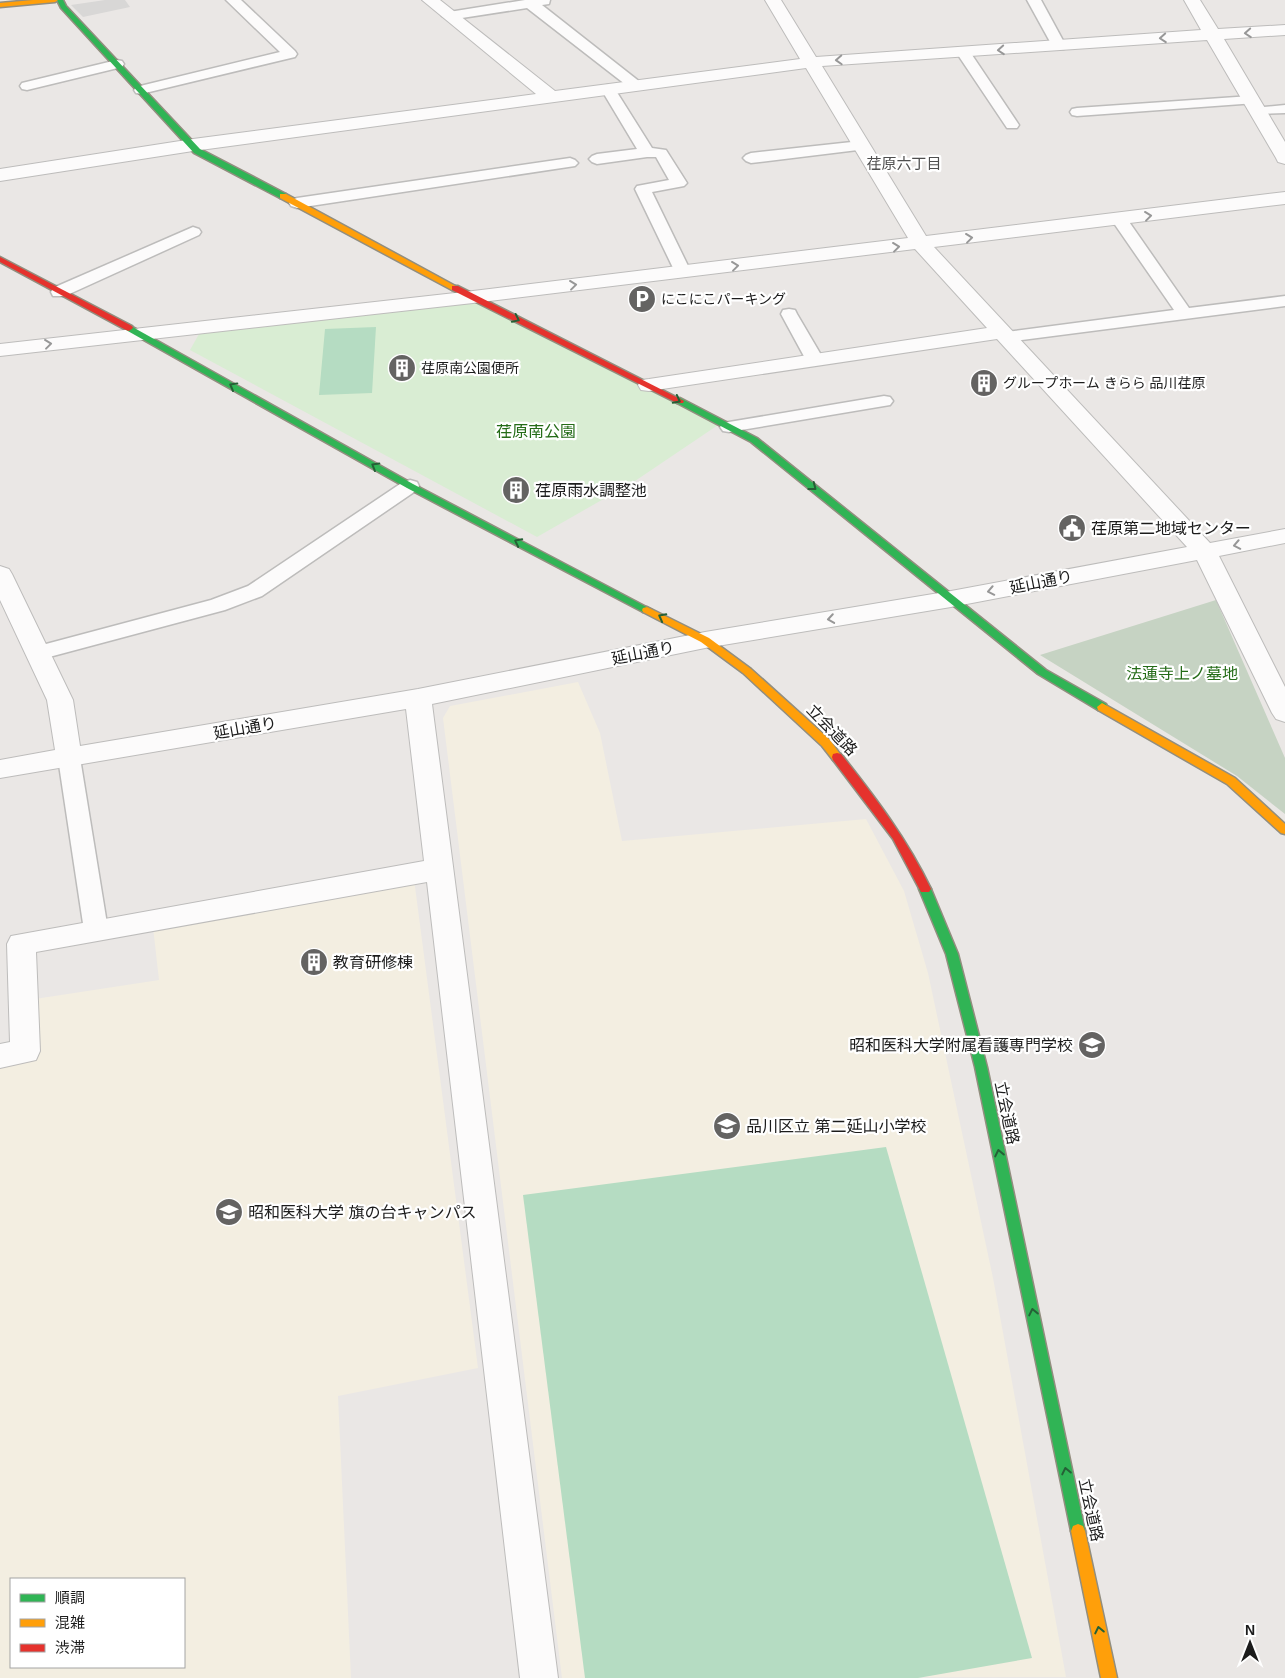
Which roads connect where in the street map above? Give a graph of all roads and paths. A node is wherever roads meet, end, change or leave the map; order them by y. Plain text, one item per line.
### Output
1 (56, 0) edge
2 (60, 0) edge
3 (233, 0) edge
4 (430, 0) edge
5 (773, 0) edge
6 (1034, 0) edge
7 (1192, 0) edge
8 (541, 1) edge
9 (0, 5) edge
10 (449, 16) junction
11 (1285, 30) edge
12 (1212, 35) junction
13 (1059, 46) junction
14 (963, 52) junction
15 (811, 62) junction
16 (117, 64) junction
17 (635, 85) junction
18 (27, 86) dead end
19 (608, 89) junction
20 (141, 90) junction
21 (551, 97) junction
22 (1254, 106) junction
23 (1285, 109) edge
24 (1077, 112) dead end
25 (1012, 125) dead end
26 (193, 145) junction
27 (860, 146) junction
28 (647, 152) junction
29 (751, 158) dead end
30 (1285, 158) edge
31 (597, 160) dead end
32 (570, 163) dead end
33 (0, 175) edge
34 (1285, 198) edge
35 (297, 203) junction
36 (1119, 219) junction
37 (193, 232) dead end
38 (921, 244) junction
39 (0, 259) edge
40 (683, 272) junction
41 (59, 292) junction
42 (473, 297) junction
43 (1285, 301) edge
44 (789, 314) dead end
45 (1185, 314) junction
46 (140, 334) junction
47 (1005, 334) junction
48 (0, 350) edge
49 (815, 360) junction
50 (649, 385) junction
51 (884, 401) dead end
52 (729, 427) junction
53 (410, 486) junction
54 (1285, 536) edge
55 (1204, 552) junction
56 (0, 574) edge
57 (952, 599) junction
58 (705, 640) junction
59 (38, 653) junction
60 (418, 698) junction
61 (1285, 713) edge
62 (68, 758) junction
63 (0, 770) edge
64 (1285, 830) edge
65 (439, 869) junction
66 (96, 930) junction
67 (0, 1056) edge
68 (539, 1678) edge
69 (1110, 1678) edge

1 - 9 street
2 - 16 street
3 - 20 lane
4 - 10 street
5 - 15 street
6 - 13 lane
7 - 12 street
8 - 10 lane
8 - 17 lane
10 - 21 street
11 -> 12 street
12 -> 13 street
12 - 22 street
13 -> 14 street
14 -> 15 street
14 - 25 lane
15 - 17 street
15 - 27 street
16 - 18 lane
16 - 20 street
17 - 19 street
19 - 21 street
19 - 28 lane
20 - 26 street
21 - 26 street
22 - 23 lane
22 - 24 lane
22 - 30 street
26 - 33 street
26 - 35 street
27 - 29 lane
27 - 38 street
28 - 31 lane
28 - 40 lane
32 - 35 lane
36 -> 34 street
35 - 42 street
38 -> 36 street
36 - 45 lane
37 - 41 lane
40 -> 38 street
38 - 47 street
39 - 41 street, 立会道路
42 -> 40 street
41 - 46 street, 立会道路
42 - 46 street
42 -> 50 street
43 - 45 lane
44 - 49 lane
45 - 47 lane
48 -> 46 street
53 -> 46 street, 立会道路
47 - 49 street
47 - 55 street
49 - 50 street
50 -> 52 street
51 - 52 lane
52 -> 57 street
58 -> 53 street, 立会道路
53 - 59 lane
54 -> 55 street, 延山通り
55 -> 57 street, 延山通り
55 - 61 street
56 - 59 street
57 -> 58 street, 延山通り
57 - 64 street
58 - 60 street, 延山通り
69 -> 58 street, 立会道路
59 - 62 street
60 - 62 street, 延山通り
60 - 65 street
62 - 63 street, 延山通り
62 - 66 lane
65 - 66 street
65 - 68 street
66 - 67 street

